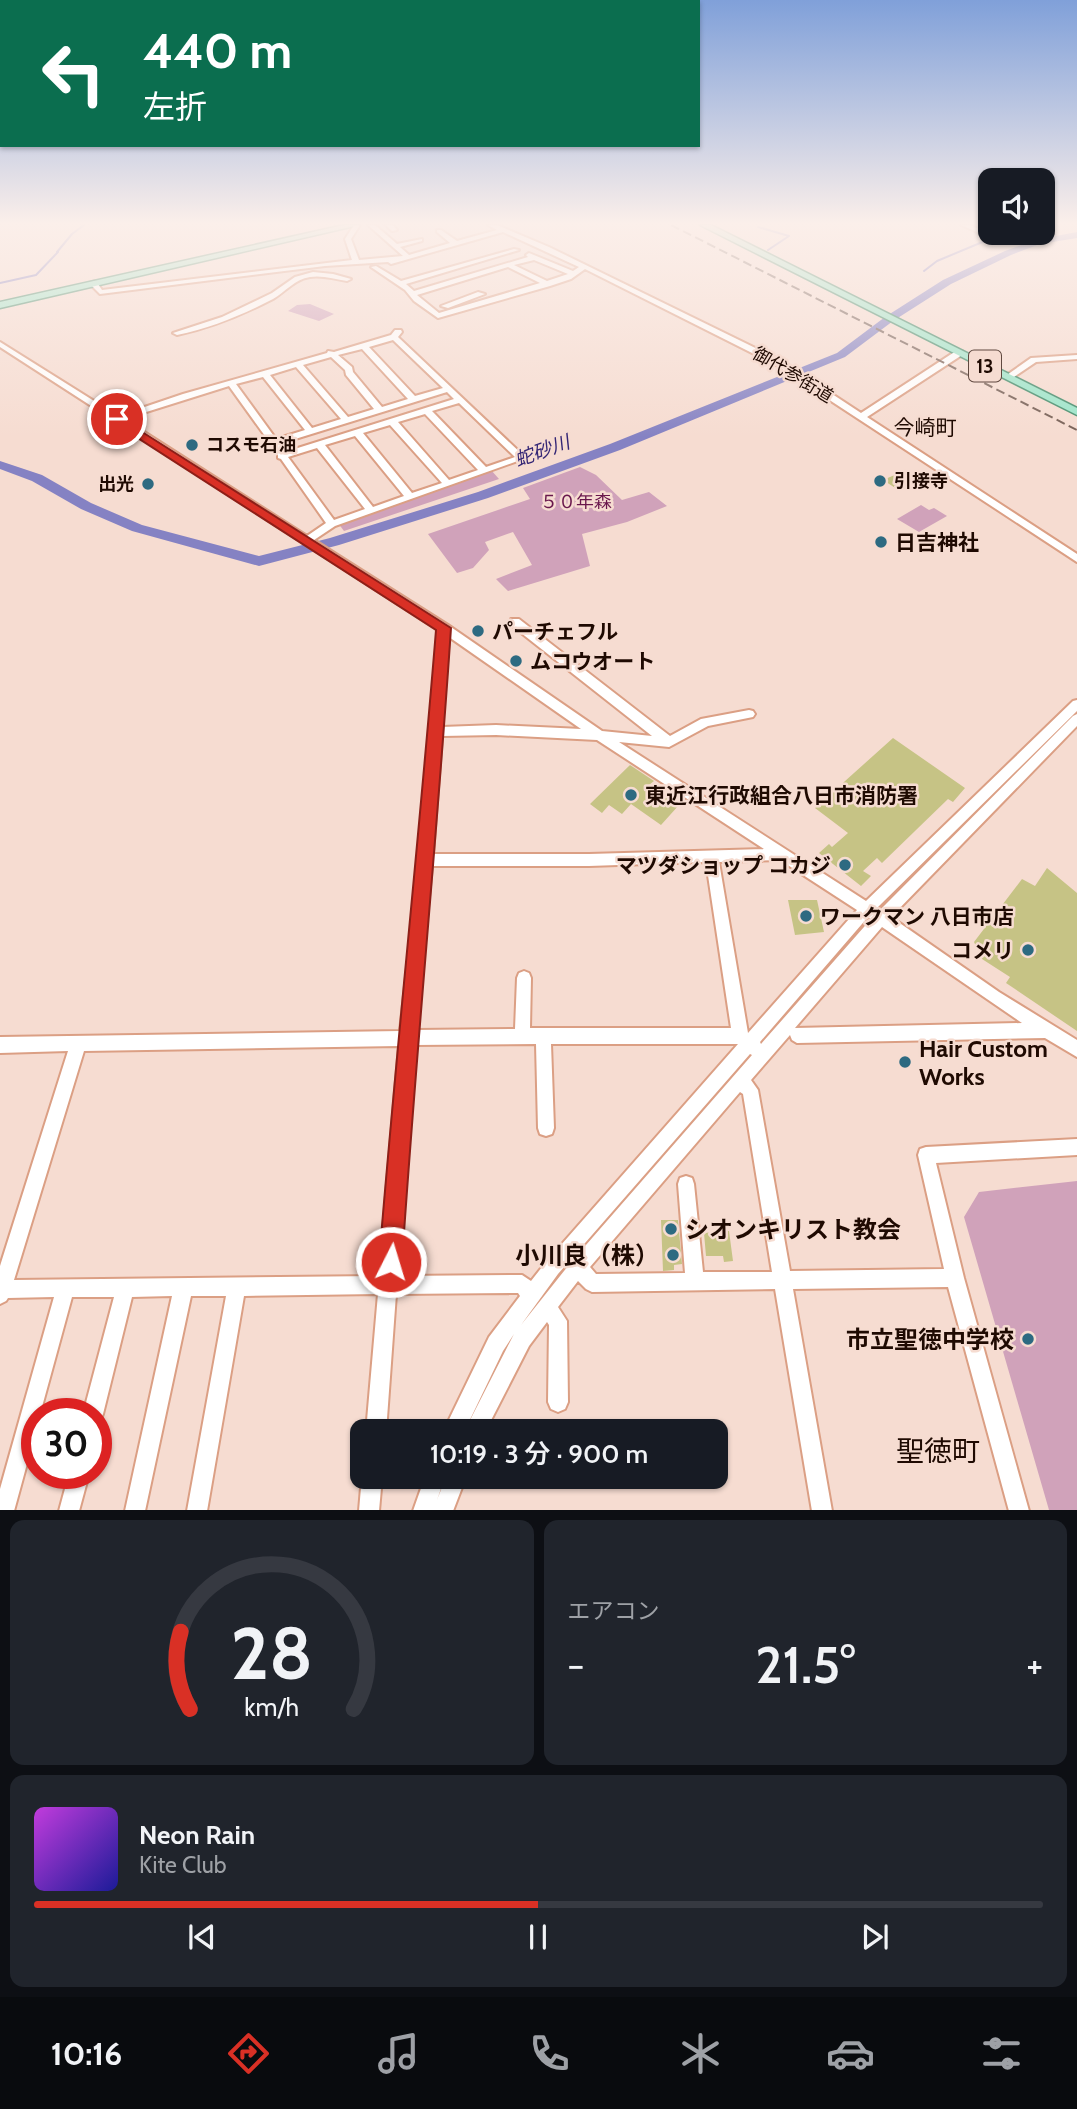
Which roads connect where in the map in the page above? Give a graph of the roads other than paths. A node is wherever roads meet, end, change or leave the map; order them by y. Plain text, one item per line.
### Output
1 (40, 295) edge
2 (273, 295) edge
3 (414, 295) edge
4 (483, 295) edge
5 (509, 295) edge
6 (640, 295) edge
7 (846, 295) edge
8 (490, 301) junction
9 (0, 305) edge
10 (177, 333) dead end
11 (0, 344) edge
12 (363, 346) junction
13 (331, 353) junction
14 (959, 353) junction
15 (1077, 358) edge
16 (298, 364) junction
17 (265, 374) junction
18 (1008, 377) junction
19 (231, 383) junction
20 (448, 389) junction
21 (414, 400) junction
22 (460, 400) junction
23 (380, 410) junction
24 (426, 410) junction
25 (1077, 412) edge
26 (861, 417) junction
27 (117, 419) junction
28 (346, 420) junction
29 (392, 421) junction
30 (310, 431) junction
31 (357, 432) junction
32 (275, 442) junction
33 (320, 444) junction
34 (281, 456) junction
35 (484, 471) junction
36 (448, 484) junction
37 (410, 497) junction
38 (371, 511) junction
39 (332, 524) junction
40 (308, 540) junction
41 (1077, 559) edge
42 (515, 622) dead end
43 (443, 628) junction
44 (1077, 704) edge
45 (749, 714) dead end
46 (1077, 719) edge
47 (436, 732) junction
48 (598, 735) junction
49 (668, 742) junction
50 (783, 854) junction
51 (712, 858) junction
52 (426, 860) junction
53 (874, 913) junction
54 (524, 978) dead end
55 (1048, 1030) junction
56 (797, 1035) dead end
57 (522, 1036) junction
58 (543, 1037) junction
59 (407, 1039) junction
60 (745, 1040) junction
61 (0, 1045) edge
62 (78, 1045) junction
63 (1077, 1049) edge
64 (763, 1055) junction
65 (740, 1081) junction
66 (545, 1128) dead end
67 (1077, 1147) edge
68 (686, 1184) dead end
69 (578, 1267) junction
70 (955, 1278) junction
71 (781, 1279) junction
72 (695, 1280) junction
73 (389, 1286) junction
74 (236, 1288) junction
75 (65, 1289) junction
76 (125, 1289) junction
77 (183, 1289) junction
78 (1, 1291) edge
79 (539, 1302) junction
80 (97, 1398) edge
81 (558, 1402) dead end
82 (377, 1419) edge
83 (459, 1419) edge
84 (481, 1419) edge
85 (75, 1489) edge
86 (371, 1489) edge
87 (431, 1489) edge
88 (451, 1489) edge
89 (4, 1510) edge
90 (69, 1510) edge
91 (135, 1510) edge
92 (197, 1510) edge
93 (369, 1510) edge
94 (423, 1510) edge
95 (443, 1510) edge
96 (822, 1510) edge
97 (1019, 1510) edge

1 - 9 main road
2 - 10 street
3 - 8 street
4 - 8 street
5 - 8 street
6 - 26 street, 御代参街道
7 - 14 main road, 13
11 - 27 street
12 - 13 street
12 - 20 street
12 - 21 street
13 - 16 street
13 - 23 street
14 - 18 main road, 13
14 - 26 street
15 - 18 street
16 - 17 street
16 - 28 street
17 - 19 street
17 - 30 street
18 - 25 main road, 13
19 - 27 street
19 - 32 street
20 - 21 street
20 - 22 street
21 - 23 street
22 - 24 street
22 - 35 street
23 - 28 street
24 - 29 street
24 - 35 street
26 - 41 street, 御代参街道
27 - 40 street
28 - 30 street
29 - 31 street
29 - 36 street
30 - 32 street
31 - 33 street
31 - 37 street
32 - 34 street
33 - 34 street
33 - 38 street
34 - 39 street
35 - 36 street
36 - 37 street
37 - 38 street
38 - 39 street
39 - 40 street
40 - 43 street
42 - 49 street
43 - 47 street
43 - 48 street
44 - 53 street
45 - 49 street
46 - 53 street
47 - 48 street
47 - 52 street
48 - 49 street
48 - 50 street
50 - 51 street
50 - 53 street
51 - 52 street
51 - 60 street
52 - 59 street
53 - 55 street
53 - 60 street
53 - 64 street
54 - 57 street
55 - 56 street
55 - 63 street
57 - 58 street
57 - 59 street
58 - 60 street
58 - 66 street
59 - 62 street
59 - 73 street
60 - 64 street
60 - 79 street
61 - 62 street
62 - 78 street
64 - 65 street
65 - 69 street
65 - 71 street
67 - 70 street
68 - 72 street
69 - 72 street
69 - 79 street
70 - 71 street
70 - 97 street
71 - 72 street
71 - 96 street
73 - 74 street
73 - 79 street
73 - 82 street
74 - 77 street
74 - 92 street
75 - 76 street
75 - 78 street
75 - 89 street
76 - 77 street
76 - 80 street
77 - 91 street
79 - 81 street
79 - 83 street
79 - 84 street
85 - 90 street
86 - 93 street
87 - 94 street
88 - 95 street

